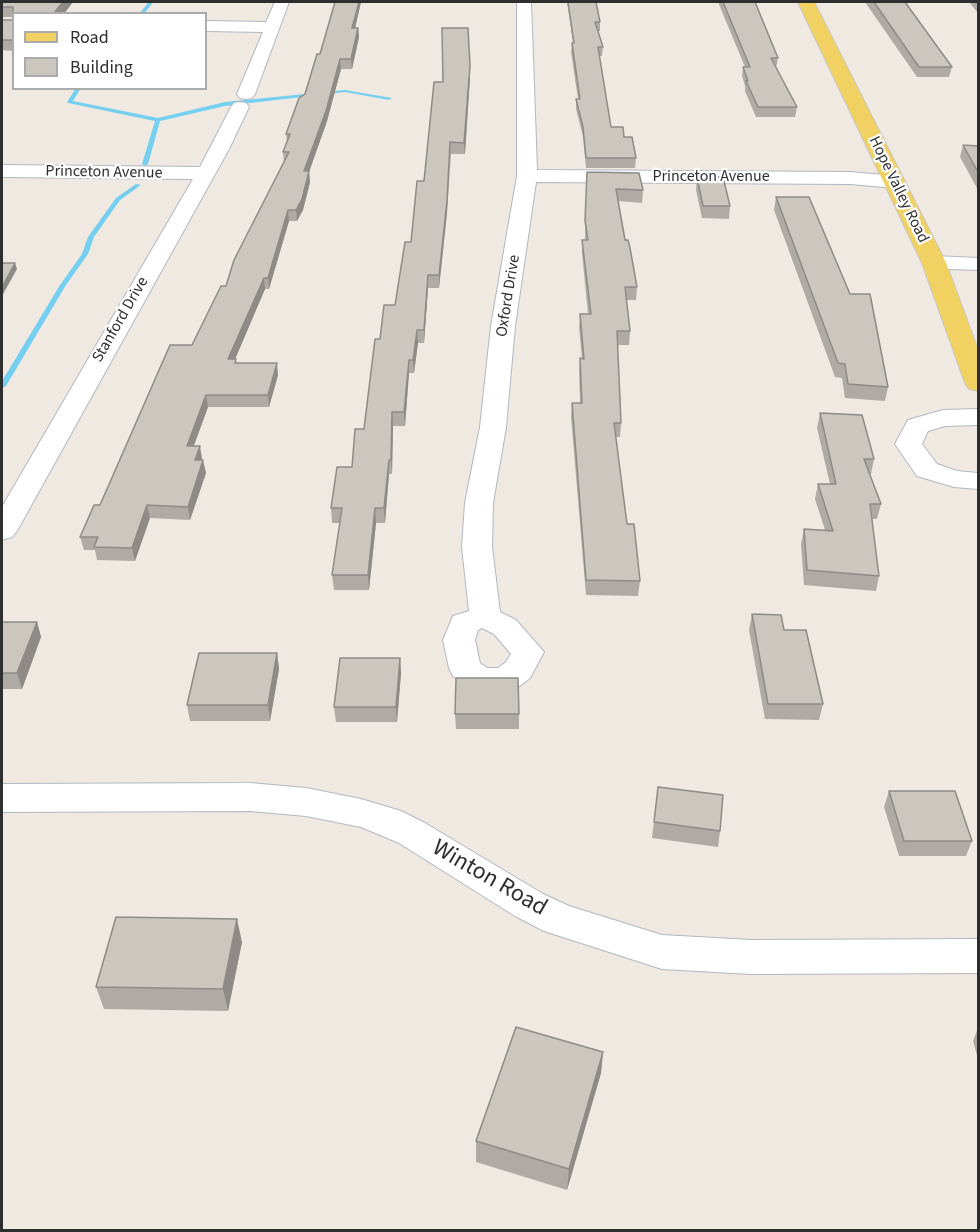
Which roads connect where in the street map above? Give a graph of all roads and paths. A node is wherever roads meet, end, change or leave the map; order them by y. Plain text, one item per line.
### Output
1 (282, 2) edge
2 (524, 2) edge
3 (806, 2) edge
4 (207, 26) edge
5 (272, 27) junction
6 (2, 171) edge
7 (206, 173) junction
8 (526, 176) junction
9 (896, 182) junction
10 (934, 263) junction
11 (978, 264) edge
12 (978, 383) edge
13 (978, 417) edge
14 (978, 481) edge
15 (2, 531) edge
16 (483, 604) dead end
17 (2, 798) edge
18 (978, 956) edge

1 - 5 street, Stanford Drive
2 - 8 street, Oxford Drive
3 - 9 main road, Hope Valley Road
4 - 5 street
5 - 7 street, Stanford Drive
6 - 7 street, Princeton Avenue
7 - 15 street, Stanford Drive
8 - 9 street, Princeton Avenue
8 - 16 street, Oxford Drive
9 - 10 main road, Hope Valley Road
10 - 11 street
10 - 12 main road, Hope Valley Road
13 - 14 street
17 - 18 street, Winton Road

